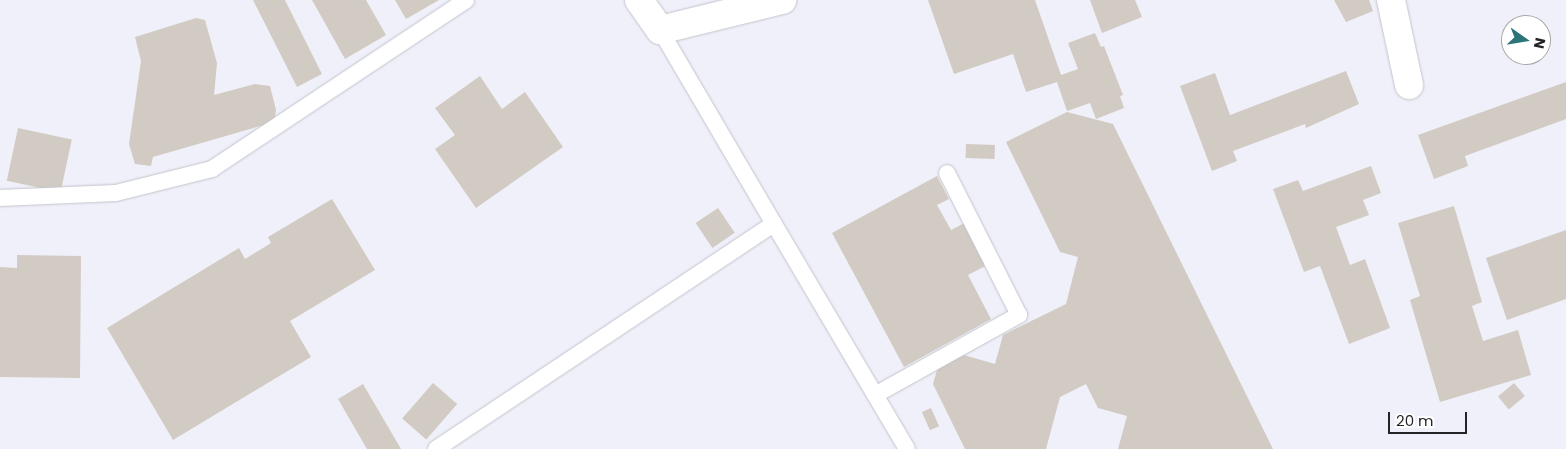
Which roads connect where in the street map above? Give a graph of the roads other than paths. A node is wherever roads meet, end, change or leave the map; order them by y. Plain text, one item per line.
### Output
1 (466, 0) edge
2 (639, 0) edge
3 (782, 0) edge
4 (1390, 0) edge
5 (660, 30) junction
6 (1410, 85) dead end
7 (947, 173) dead end
8 (0, 198) edge
9 (774, 224) junction
10 (875, 395) junction
11 (436, 449) edge
12 (907, 449) edge

1 - 8 lane
2 - 5 street
3 - 5 street
4 - 6 street
5 - 9 lane
7 - 10 lane
9 - 10 lane
9 - 11 lane
10 - 12 lane

